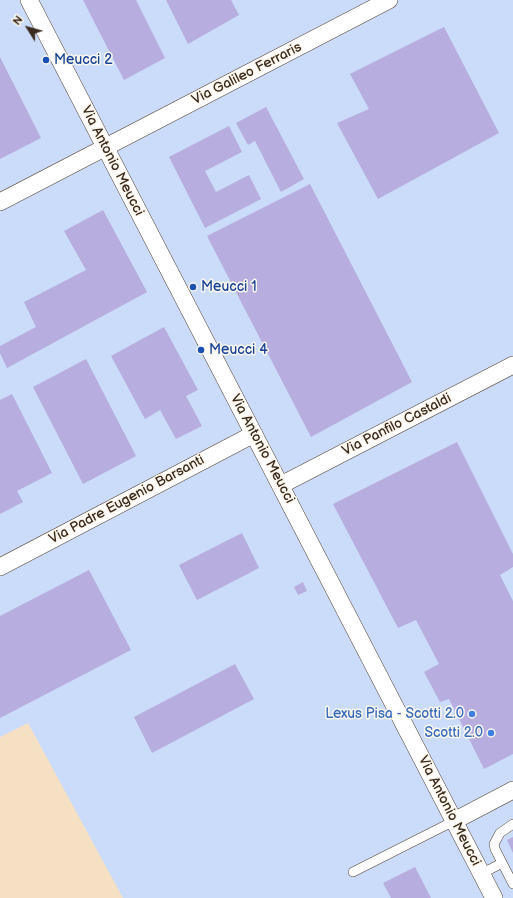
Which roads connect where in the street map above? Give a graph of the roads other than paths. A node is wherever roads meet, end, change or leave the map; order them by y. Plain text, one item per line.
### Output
1 (29, 0) edge
2 (389, 0) edge
3 (105, 147) junction
4 (0, 202) edge
5 (513, 365) edge
6 (254, 434) junction
7 (281, 485) junction
8 (0, 566) edge
9 (513, 790) edge
10 (454, 821) junction
11 (513, 824) edge
12 (502, 863) junction
13 (353, 872) dead end
14 (481, 874) junction
15 (513, 884) edge
16 (494, 898) edge

1 - 3 street, Via Antonio Meucci
2 - 3 street, Via Galileo Ferraris
3 - 4 street, Via Galileo Ferraris
3 - 6 street, Via Antonio Meucci
5 - 7 street, Via Panfilo Castaldi
6 - 7 street, Via Antonio Meucci
6 - 8 street, Via Padre Eugenio Barsanti
7 - 10 street, Via Antonio Meucci
9 - 10 street
10 - 13 lane
10 - 14 street, Via Antonio Meucci
11 - 12 lane
12 - 14 lane
12 - 15 lane
14 - 16 street, Via Antonio Meucci

